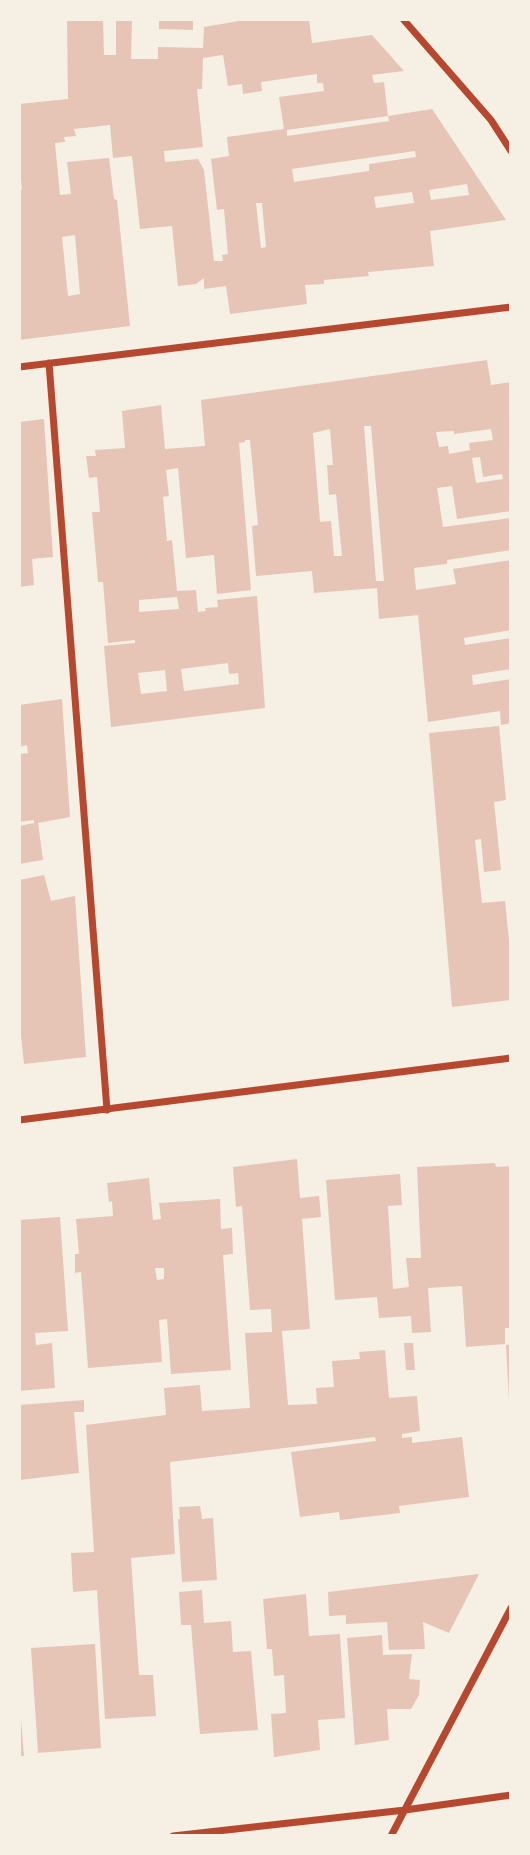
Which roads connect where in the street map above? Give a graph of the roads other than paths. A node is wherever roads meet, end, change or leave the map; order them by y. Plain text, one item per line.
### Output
1 (403, 19) edge
2 (511, 151) edge
3 (511, 307) edge
4 (49, 363) junction
5 (19, 367) edge
6 (511, 1058) edge
7 (107, 1110) junction
8 (19, 1120) edge
9 (511, 1608) edge
10 (511, 1795) edge
11 (405, 1810) junction
12 (173, 1836) edge
13 (391, 1836) edge

1 - 2 street
3 - 4 street
4 - 5 street
4 - 7 street
6 - 7 street
7 - 8 street
9 - 11 street
10 - 11 street
11 - 12 street
11 - 13 street

